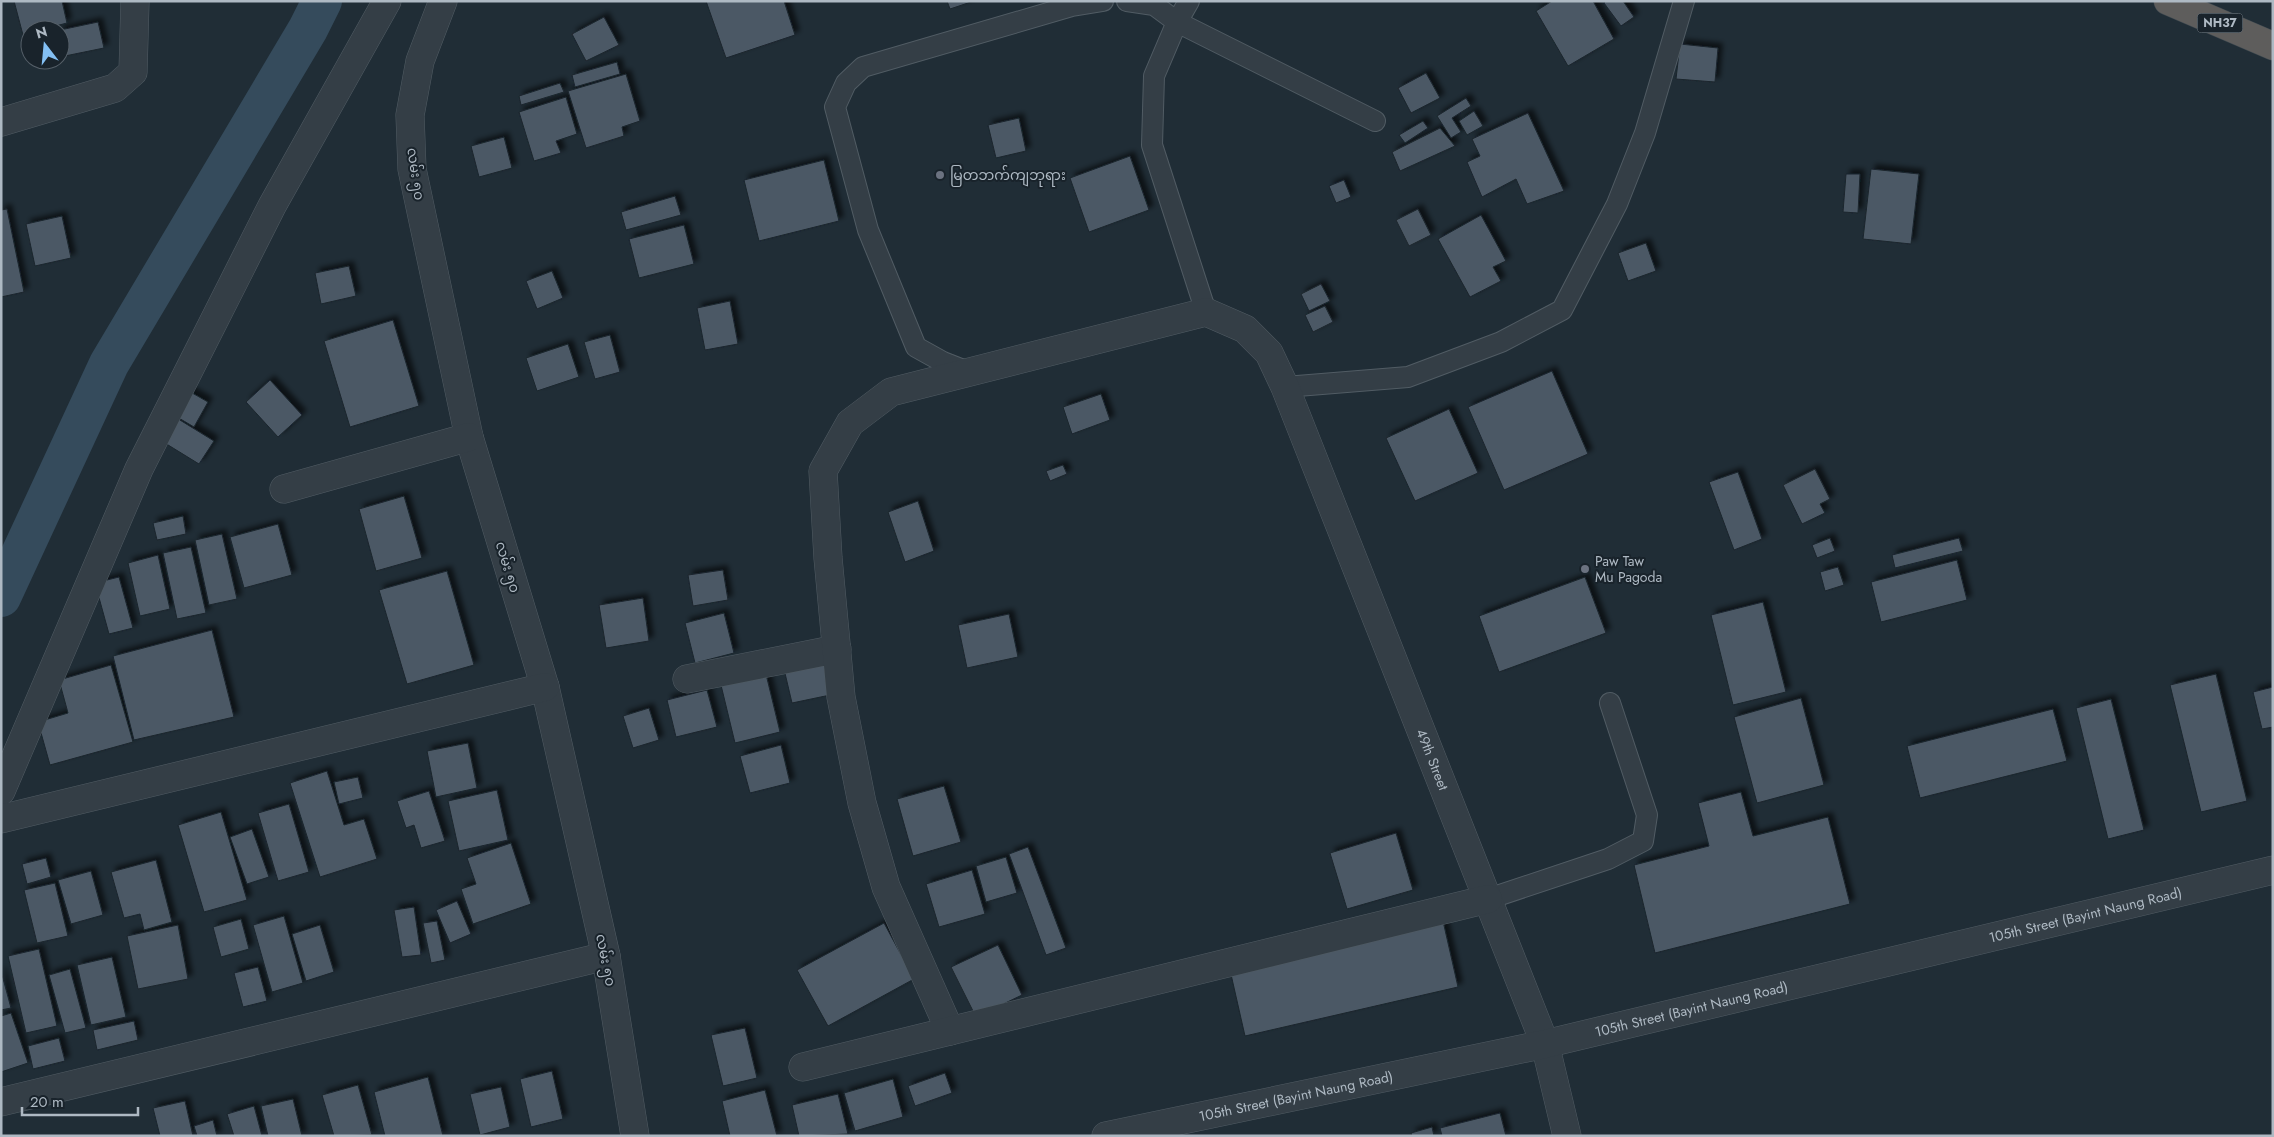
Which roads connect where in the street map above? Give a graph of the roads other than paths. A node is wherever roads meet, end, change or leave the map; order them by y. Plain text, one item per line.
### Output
1 (135, 1) edge
2 (387, 1) edge
3 (443, 1) edge
4 (1103, 1) edge
5 (1127, 1) edge
6 (1189, 1) edge
7 (1684, 1) edge
8 (2168, 1) edge
9 (1177, 22) junction
10 (2273, 46) edge
11 (1375, 121) dead end
12 (1, 122) edge
13 (1206, 312) junction
14 (971, 373) junction
15 (1285, 387) junction
16 (469, 437) junction
17 (284, 489) dead end
18 (836, 649) junction
19 (687, 679) dead end
20 (545, 688) junction
21 (1610, 703) dead end
22 (1, 790) edge
23 (1, 819) edge
24 (2273, 870) edge
25 (1488, 899) junction
26 (606, 956) junction
27 (950, 1031) junction
28 (1545, 1044) junction
29 (803, 1067) dead end
30 (1, 1102) edge
31 (634, 1136) edge
32 (1106, 1136) edge
33 (1567, 1136) edge

1 - 12 street
2 - 22 street
3 - 16 street, လမ်း ၅၀
4 - 14 lane
5 - 9 lane
6 - 9 lane
7 - 15 lane
8 - 10 highway, NH37
9 - 11 lane
9 - 13 lane
13 - 14 street
13 - 15 street, 49th Street
14 - 18 street
15 - 25 street, 49th Street
16 - 17 street
16 - 20 street, လမ်း ၅၀
18 - 19 street
18 - 27 street
20 - 23 street
20 - 26 street, လမ်း ၅၀
21 - 25 lane
24 - 28 street, 105th Street (Bayint Naung Road)
25 - 27 street
25 - 28 street, 49th Street
26 - 30 street
26 - 31 street, လမ်း ၅၀
27 - 29 street
28 - 32 street, 105th Street (Bayint Naung Road)
28 - 33 street, 49th Street

